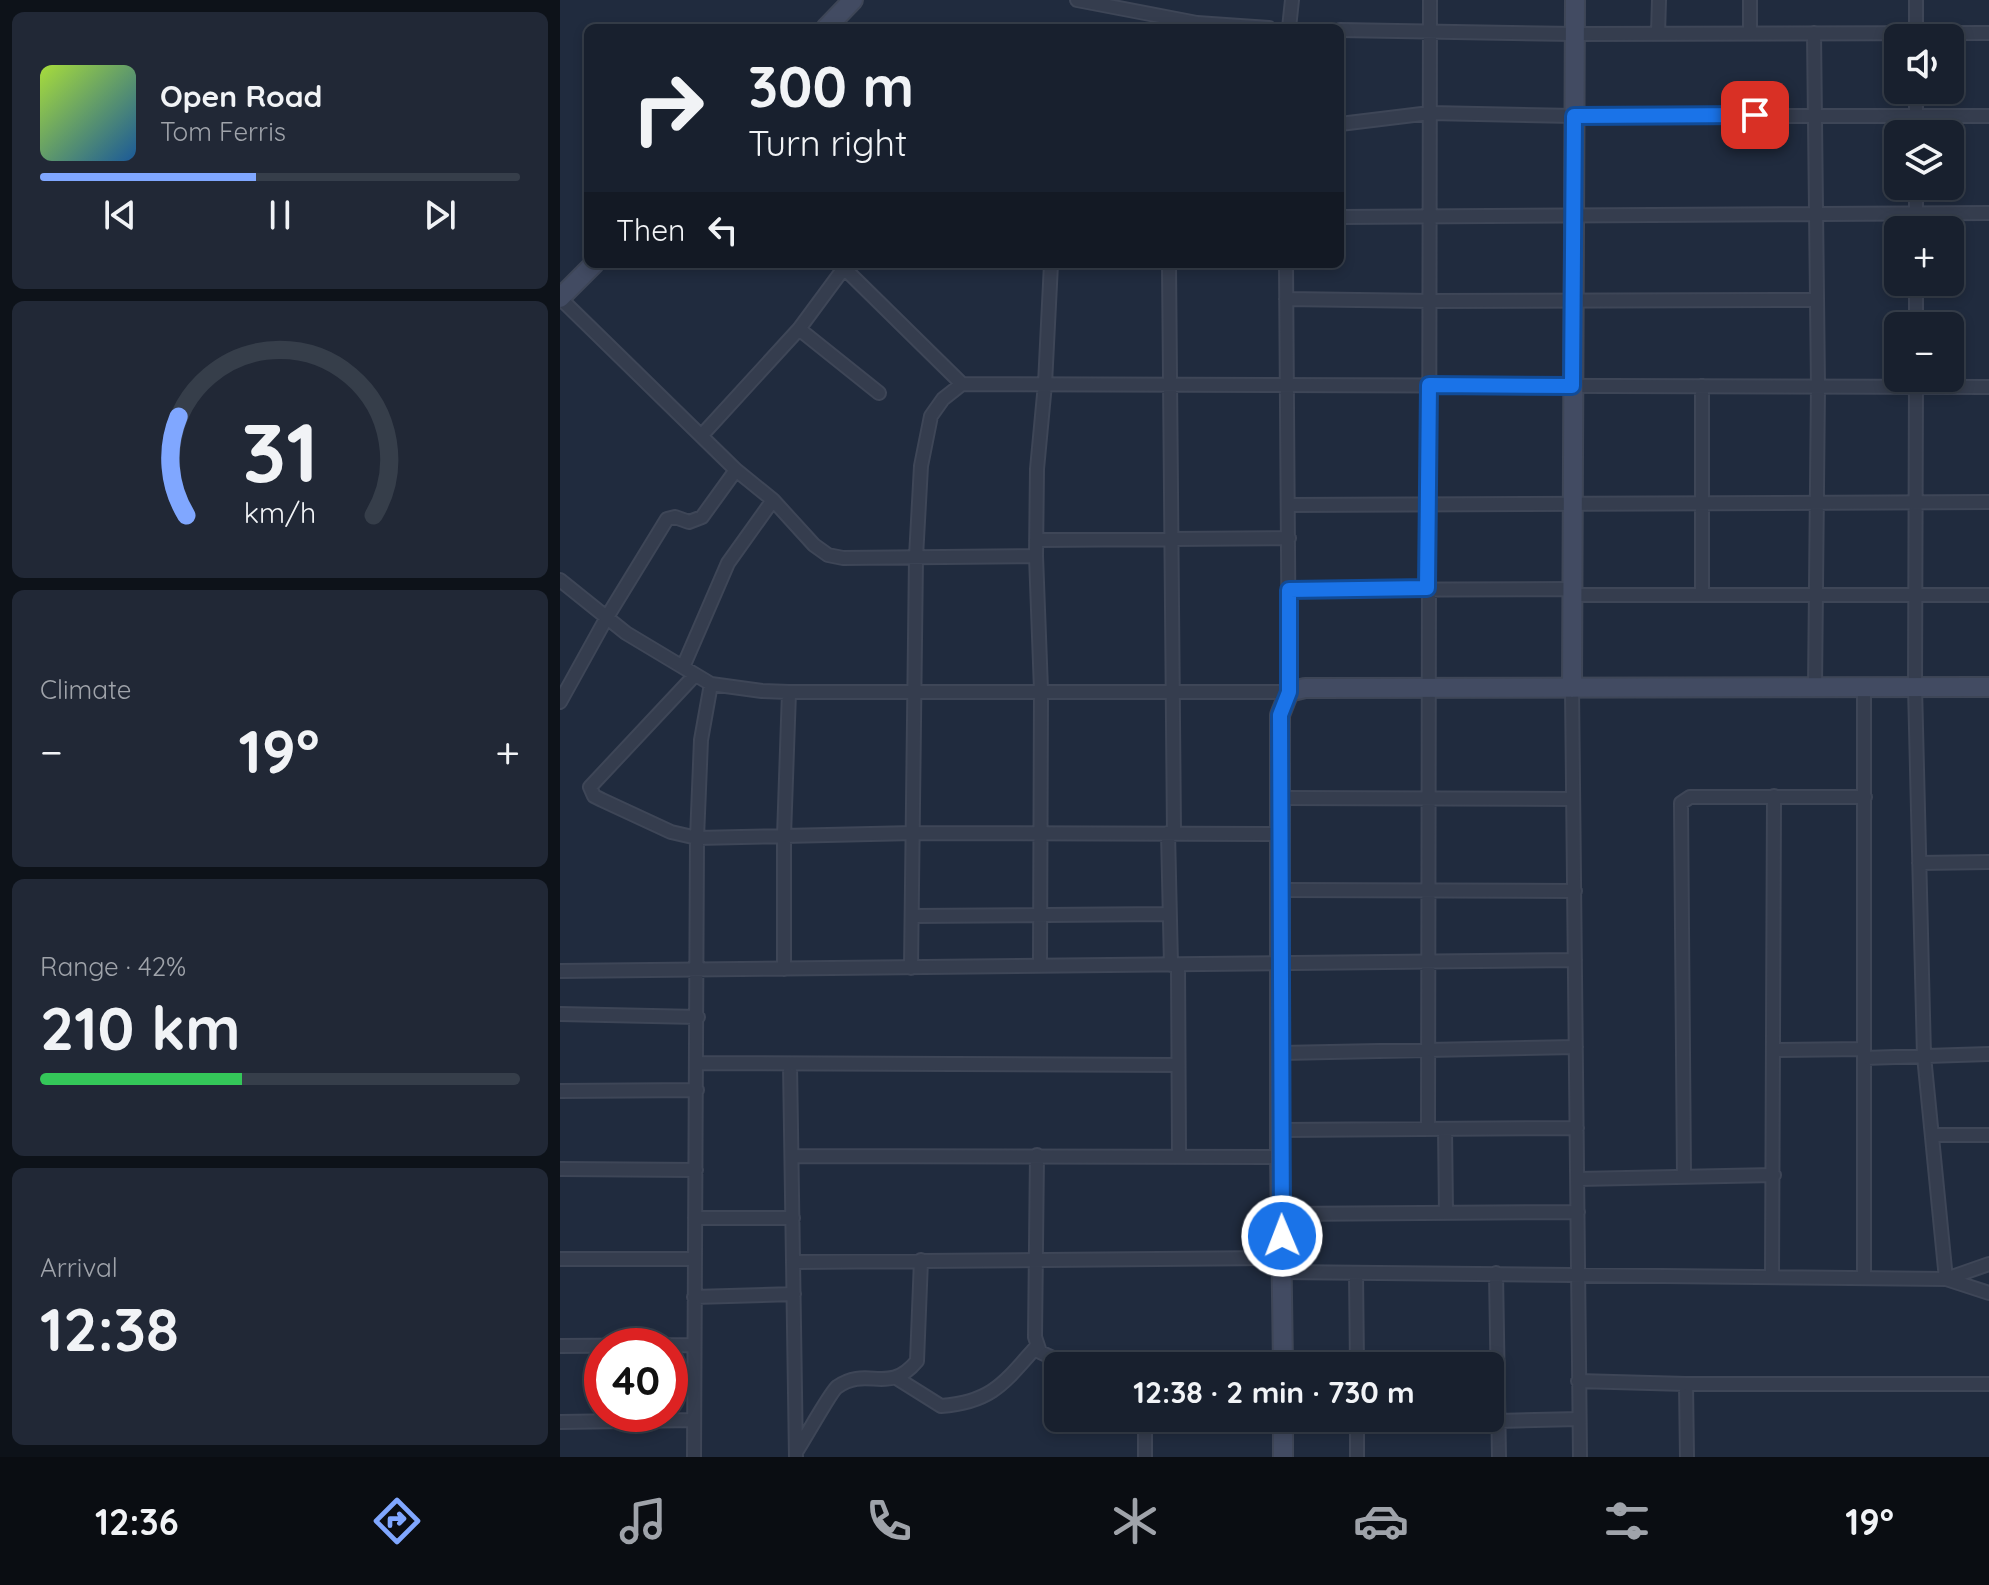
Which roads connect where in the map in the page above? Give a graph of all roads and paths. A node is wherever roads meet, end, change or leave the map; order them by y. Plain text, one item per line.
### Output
1 (853, 0) edge
2 (1077, 0) edge
3 (1292, 0) edge
4 (1430, 0) edge
5 (1575, 0) edge
6 (1659, 0) edge
7 (1750, 0) edge
8 (1916, 0) edge
9 (830, 24) edge
10 (1188, 24) edge
11 (1289, 24) edge
12 (1916, 24) edge
13 (1344, 30) edge
14 (1430, 31) junction
15 (1750, 32) junction
16 (1814, 33) junction
17 (1989, 33) edge
18 (1575, 34) junction
19 (1658, 34) junction
20 (1964, 34) edge
21 (1884, 35) edge
22 (1916, 104) edge
23 (1430, 113) junction
24 (1815, 115) junction
25 (1916, 115) junction
26 (1574, 116) junction
27 (1989, 116) edge
28 (1916, 120) edge
29 (1344, 124) edge
30 (1916, 200) edge
31 (1989, 213) edge
32 (1816, 214) junction
33 (1916, 214) junction
34 (1574, 216) junction
35 (1344, 217) edge
36 (1430, 217) junction
37 (590, 268) edge
38 (842, 268) edge
39 (847, 268) edge
40 (1051, 268) edge
41 (1169, 268) edge
42 (1286, 268) edge
43 (560, 298) edge
44 (1286, 299) junction
45 (1817, 300) junction
46 (1430, 301) junction
47 (1573, 301) junction
48 (799, 329) junction
49 (1884, 383) edge
50 (962, 384) junction
51 (1045, 384) junction
52 (1286, 385) junction
53 (1429, 385) junction
54 (1964, 385) edge
55 (1168, 386) junction
56 (1572, 386) junction
57 (1702, 386) junction
58 (1818, 386) junction
59 (1989, 387) edge
60 (1916, 392) edge
61 (879, 393) dead end
62 (702, 435) junction
63 (736, 470) junction
64 (773, 500) junction
65 (1915, 501) junction
66 (1819, 502) junction
67 (1989, 502) edge
68 (1573, 503) junction
69 (1429, 504) junction
70 (1702, 504) junction
71 (1288, 505) junction
72 (1289, 538) junction
73 (1036, 540) junction
74 (1172, 540) junction
75 (1036, 556) junction
76 (916, 557) junction
77 (560, 580) edge
78 (1427, 588) junction
79 (1289, 590) junction
80 (1572, 592) junction
81 (1702, 595) junction
82 (1915, 595) junction
83 (1989, 595) edge
84 (1818, 596) junction
85 (607, 617) junction
86 (683, 667) junction
87 (695, 675) junction
88 (711, 684) junction
89 (1429, 687) junction
90 (1864, 687) junction
91 (1915, 687) junction
92 (1989, 687) edge
93 (1572, 688) junction
94 (1815, 688) junction
95 (1041, 690) junction
96 (915, 691) junction
97 (789, 692) junction
98 (1172, 692) junction
99 (1289, 692) junction
100 (560, 702) edge
101 (1774, 796) junction
102 (1865, 797) junction
103 (1282, 798) junction
104 (1429, 798) junction
105 (1573, 799) junction
106 (914, 833) junction
107 (1042, 834) junction
108 (1171, 834) junction
109 (1281, 834) junction
110 (784, 836) junction
111 (697, 838) junction
112 (1989, 862) edge
113 (1919, 863) junction
114 (1281, 890) junction
115 (1429, 890) junction
116 (1575, 891) junction
117 (1169, 914) junction
118 (1041, 915) junction
119 (912, 916) junction
120 (1575, 960) junction
121 (1428, 962) junction
122 (1281, 964) junction
123 (1175, 965) junction
124 (1040, 966) junction
125 (911, 968) junction
126 (784, 969) junction
127 (698, 970) junction
128 (560, 973) edge
129 (560, 1014) edge
130 (698, 1017) junction
131 (1576, 1047) junction
132 (1428, 1050) junction
133 (1773, 1050) junction
134 (1281, 1053) junction
135 (1864, 1054) junction
136 (1989, 1054) edge
137 (1924, 1056) junction
138 (697, 1063) junction
139 (790, 1064) junction
140 (1178, 1065) junction
141 (697, 1090) junction
142 (560, 1091) edge
143 (1577, 1128) junction
144 (1428, 1129) junction
145 (1445, 1129) junction
146 (1281, 1130) junction
147 (1934, 1135) junction
148 (1989, 1135) edge
149 (1037, 1155) junction
150 (1179, 1155) junction
151 (792, 1156) junction
152 (1280, 1157) junction
153 (560, 1169) edge
154 (696, 1170) junction
155 (1774, 1175) junction
156 (1684, 1177) junction
157 (1578, 1179) junction
158 (1578, 1212) junction
159 (1446, 1213) junction
160 (1282, 1214) junction
161 (695, 1218) junction
162 (793, 1218) junction
163 (560, 1259) edge
164 (694, 1259) junction
165 (1036, 1259) junction
166 (921, 1260) junction
167 (793, 1262) junction
168 (1989, 1264) edge
169 (1282, 1265) junction
170 (1356, 1273) junction
171 (1496, 1273) junction
172 (1579, 1274) junction
173 (1772, 1277) junction
174 (1864, 1278) junction
175 (1946, 1279) junction
176 (1989, 1293) edge
177 (794, 1294) junction
178 (694, 1297) junction
179 (694, 1345) junction
180 (560, 1346) edge
181 (1037, 1346) junction
182 (1283, 1352) edge
183 (1357, 1352) edge
184 (1497, 1352) edge
185 (1044, 1354) edge
186 (898, 1379) junction
187 (1578, 1381) junction
188 (1686, 1384) junction
189 (1989, 1384) edge
190 (1579, 1419) junction
191 (693, 1420) junction
192 (1504, 1421) edge
193 (560, 1422) edge
194 (1145, 1432) edge
195 (1283, 1432) edge
196 (1357, 1432) edge
197 (1498, 1432) edge
198 (796, 1454) edge
199 (694, 1457) edge
200 (1145, 1457) edge
201 (1283, 1457) edge
202 (1357, 1457) edge
203 (1499, 1457) edge
204 (1580, 1457) edge
205 (1687, 1457) edge

1 - 9 street
2 - 10 street
3 - 11 street
4 - 14 street
5 - 18 street
6 - 19 street
7 - 15 street
8 - 12 street
13 - 14 street
14 - 18 street
14 - 23 street
15 - 16 street
15 - 19 street
16 - 21 street
16 - 24 street
17 - 20 street
18 - 19 street
18 - 26 street
22 - 25 street
23 - 26 street
23 - 29 street
23 - 36 street
24 - 25 street
24 - 26 street
24 - 32 street
25 - 27 street
25 - 28 street
26 - 34 street
30 - 33 street
31 - 33 street
32 - 33 street
32 - 34 street
32 - 45 street
34 - 36 street
34 - 47 street
35 - 36 street
36 - 46 street
37 - 43 street
38 - 48 street
39 - 50 street
40 - 51 street
41 - 55 street
42 - 44 street
43 - 62 street
44 - 46 street
44 - 52 street
45 - 47 street
45 - 58 street
46 - 47 street
46 - 53 street
47 - 56 street
48 - 61 street
48 - 62 street
49 - 58 street
50 - 51 street
50 - 76 street
51 - 55 street
51 - 73 street
52 - 53 street
52 - 55 street
52 - 71 street
53 - 56 street
53 - 69 street
54 - 59 street
55 - 74 street
56 - 57 street
56 - 68 street
57 - 58 street
57 - 70 street
58 - 66 street
60 - 65 street
62 - 63 street
63 - 64 street
63 - 85 street
64 - 76 street
64 - 86 street
65 - 66 street
65 - 67 street
65 - 82 street
66 - 70 street
66 - 84 street
68 - 69 street
68 - 70 street
68 - 80 street
69 - 71 street
69 - 78 street
70 - 81 street
71 - 72 street
72 - 74 street
72 - 79 street
73 - 74 street
73 - 75 street
74 - 98 street
75 - 76 street
75 - 95 street
76 - 96 street
77 - 85 street
78 - 79 street
78 - 80 street
78 - 89 street
79 - 99 street
80 - 81 street
80 - 93 street
81 - 84 street
82 - 83 street
82 - 84 street
82 - 91 street
84 - 94 street
85 - 86 street
85 - 100 street
86 - 87 street
87 - 88 street
87 - 111 street
88 - 97 street
88 - 111 street
89 - 93 street
89 - 99 street
89 - 104 street
90 - 91 street
90 - 94 street
90 - 102 street
91 - 92 street
91 - 113 street
93 - 94 street
93 - 105 street
95 - 96 street
95 - 98 street
95 - 107 street
96 - 97 street
96 - 106 street
97 - 110 street
98 - 99 street
98 - 108 street
99 - 103 street
101 - 102 street
101 - 133 street
101 - 156 street
102 - 135 street
103 - 104 street
103 - 109 street
104 - 105 street
104 - 115 street
105 - 116 street
106 - 107 street
106 - 110 street
106 - 119 street
107 - 108 street
107 - 118 street
108 - 109 street
108 - 117 street
109 - 114 street
110 - 111 street
110 - 126 street
111 - 127 street
112 - 113 street
113 - 137 street
114 - 115 street
114 - 122 street
115 - 116 street
115 - 121 street
116 - 120 street
117 - 118 street
117 - 123 street
118 - 119 street
118 - 124 street
119 - 125 street
120 - 121 street
120 - 131 street
121 - 122 street
121 - 132 street
122 - 123 street
122 - 134 street
123 - 124 street
123 - 140 street
124 - 125 street
125 - 126 street
126 - 127 street
127 - 128 street
127 - 130 street
129 - 130 street
130 - 138 street
131 - 132 street
131 - 143 street
132 - 134 street
132 - 144 street
133 - 135 street
133 - 155 street
134 - 146 street
135 - 137 street
135 - 174 street
136 - 137 street
137 - 147 street
138 - 139 street
138 - 141 street
139 - 140 street
139 - 151 street
140 - 150 street
141 - 142 street
141 - 154 street
143 - 145 street
143 - 157 street
144 - 145 street
144 - 146 street
145 - 159 street
146 - 152 street
147 - 148 street
147 - 175 street
149 - 150 street
149 - 151 street
149 - 165 street
150 - 152 street
151 - 162 street
152 - 160 street
153 - 154 street
154 - 161 street
155 - 156 street
155 - 173 street
156 - 157 street
157 - 158 street
158 - 159 street
158 - 172 street
159 - 160 street
160 - 169 street
161 - 162 street
161 - 164 street
162 - 167 street
163 - 164 street
164 - 178 street
165 - 166 street
165 - 169 street
165 - 181 street
166 - 167 street
166 - 186 street
167 - 177 street
168 - 175 street
169 - 170 street
169 - 182 street
170 - 171 street
170 - 183 street
171 - 172 street
171 - 184 street
172 - 173 street
172 - 187 street
173 - 174 street
174 - 175 street
175 - 176 street
177 - 178 street
177 - 198 street
178 - 179 street
179 - 180 street
179 - 191 street
181 - 185 street
181 - 186 street
186 - 198 street
187 - 188 street
187 - 190 street
188 - 189 street
188 - 205 street
190 - 192 street
190 - 204 street
191 - 193 street
191 - 199 street
194 - 200 street
195 - 201 street
196 - 202 street
197 - 203 street

